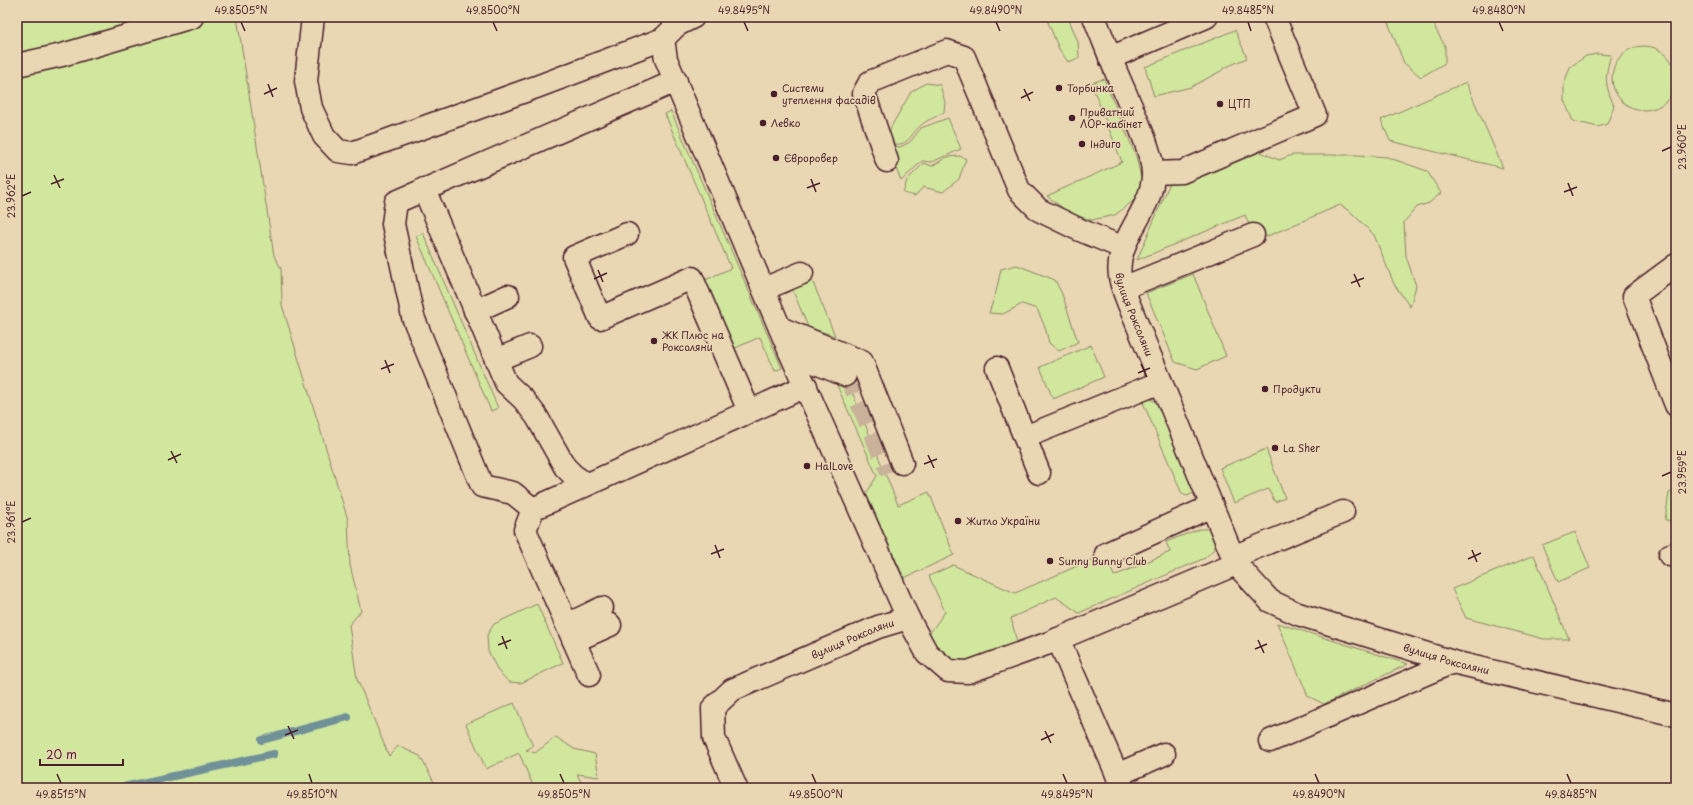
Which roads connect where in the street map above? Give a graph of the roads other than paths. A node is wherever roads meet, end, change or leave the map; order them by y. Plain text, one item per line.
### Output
1 (192, 17) edge
2 (313, 17) edge
3 (693, 17) edge
4 (1094, 17) edge
5 (1206, 17) edge
6 (1274, 17) edge
7 (663, 38) junction
8 (1110, 58) junction
9 (17, 65) edge
10 (676, 81) junction
11 (887, 160) dead end
12 (1153, 173) junction
13 (424, 189) junction
14 (627, 234) dead end
15 (1254, 235) dead end
16 (1124, 248) junction
17 (1676, 265) edge
18 (802, 273) dead end
19 (1123, 288) junction
20 (764, 289) junction
21 (508, 296) dead end
22 (475, 311) junction
23 (780, 328) junction
24 (530, 346) dead end
25 (790, 352) junction
26 (496, 360) junction
27 (998, 368) dead end
28 (845, 375) tunnel mouth
29 (1161, 382) junction
30 (806, 386) junction
31 (1676, 405) edge
32 (749, 411) junction
33 (1025, 437) junction
34 (902, 463) dead end
35 (1039, 473) dead end
36 (586, 484) junction
37 (1212, 506) junction
38 (533, 509) junction
39 (1343, 512) dead end
40 (1106, 554) dead end
41 (1234, 560) junction
42 (606, 617) dead end
43 (908, 618) junction
44 (571, 633) junction
45 (1058, 640) junction
46 (1453, 662) junction
47 (589, 675) dead end
48 (1676, 715) edge
49 (1270, 741) dead end
50 (1164, 754) dead end
51 (1120, 782) edge
52 (736, 788) edge

1 - 9 lane
2 - 7 lane
3 - 7 lane
4 - 8 lane, вулиця Роксоляни
5 - 8 lane
6 - 12 lane
7 - 10 lane
8 - 12 lane, вулиця Роксоляни
10 - 13 lane
10 - 20 lane
11 - 16 lane
12 - 16 lane, вулиця Роксоляни
13 - 22 lane
13 - 38 lane
14 - 32 lane
15 - 19 lane
16 - 19 lane, вулиця Роксоляни
17 - 31 lane
18 - 20 lane
19 - 29 lane, вулиця Роксоляни
20 - 23 lane
21 - 22 lane
22 - 26 lane
23 - 25 lane
23 - 34 lane
24 - 26 lane
25 - 28 lane
25 - 30 lane
26 - 36 lane
27 - 33 lane
29 - 33 lane
29 - 37 lane, вулиця Роксоляни
30 - 32 lane
30 - 43 lane
32 - 36 lane
33 - 35 lane
36 - 38 lane
37 - 40 lane
37 - 41 lane, вулиця Роксоляни
38 - 44 lane
39 - 41 lane
41 - 45 lane, вулиця Роксоляни
41 - 46 lane, вулиця Роксоляни
42 - 44 lane
43 - 45 lane, вулиця Роксоляни
43 - 52 lane, вулиця Роксоляни
44 - 47 lane
45 - 51 lane
46 - 48 lane, вулиця Роксоляни
46 - 49 lane
50 - 51 lane

